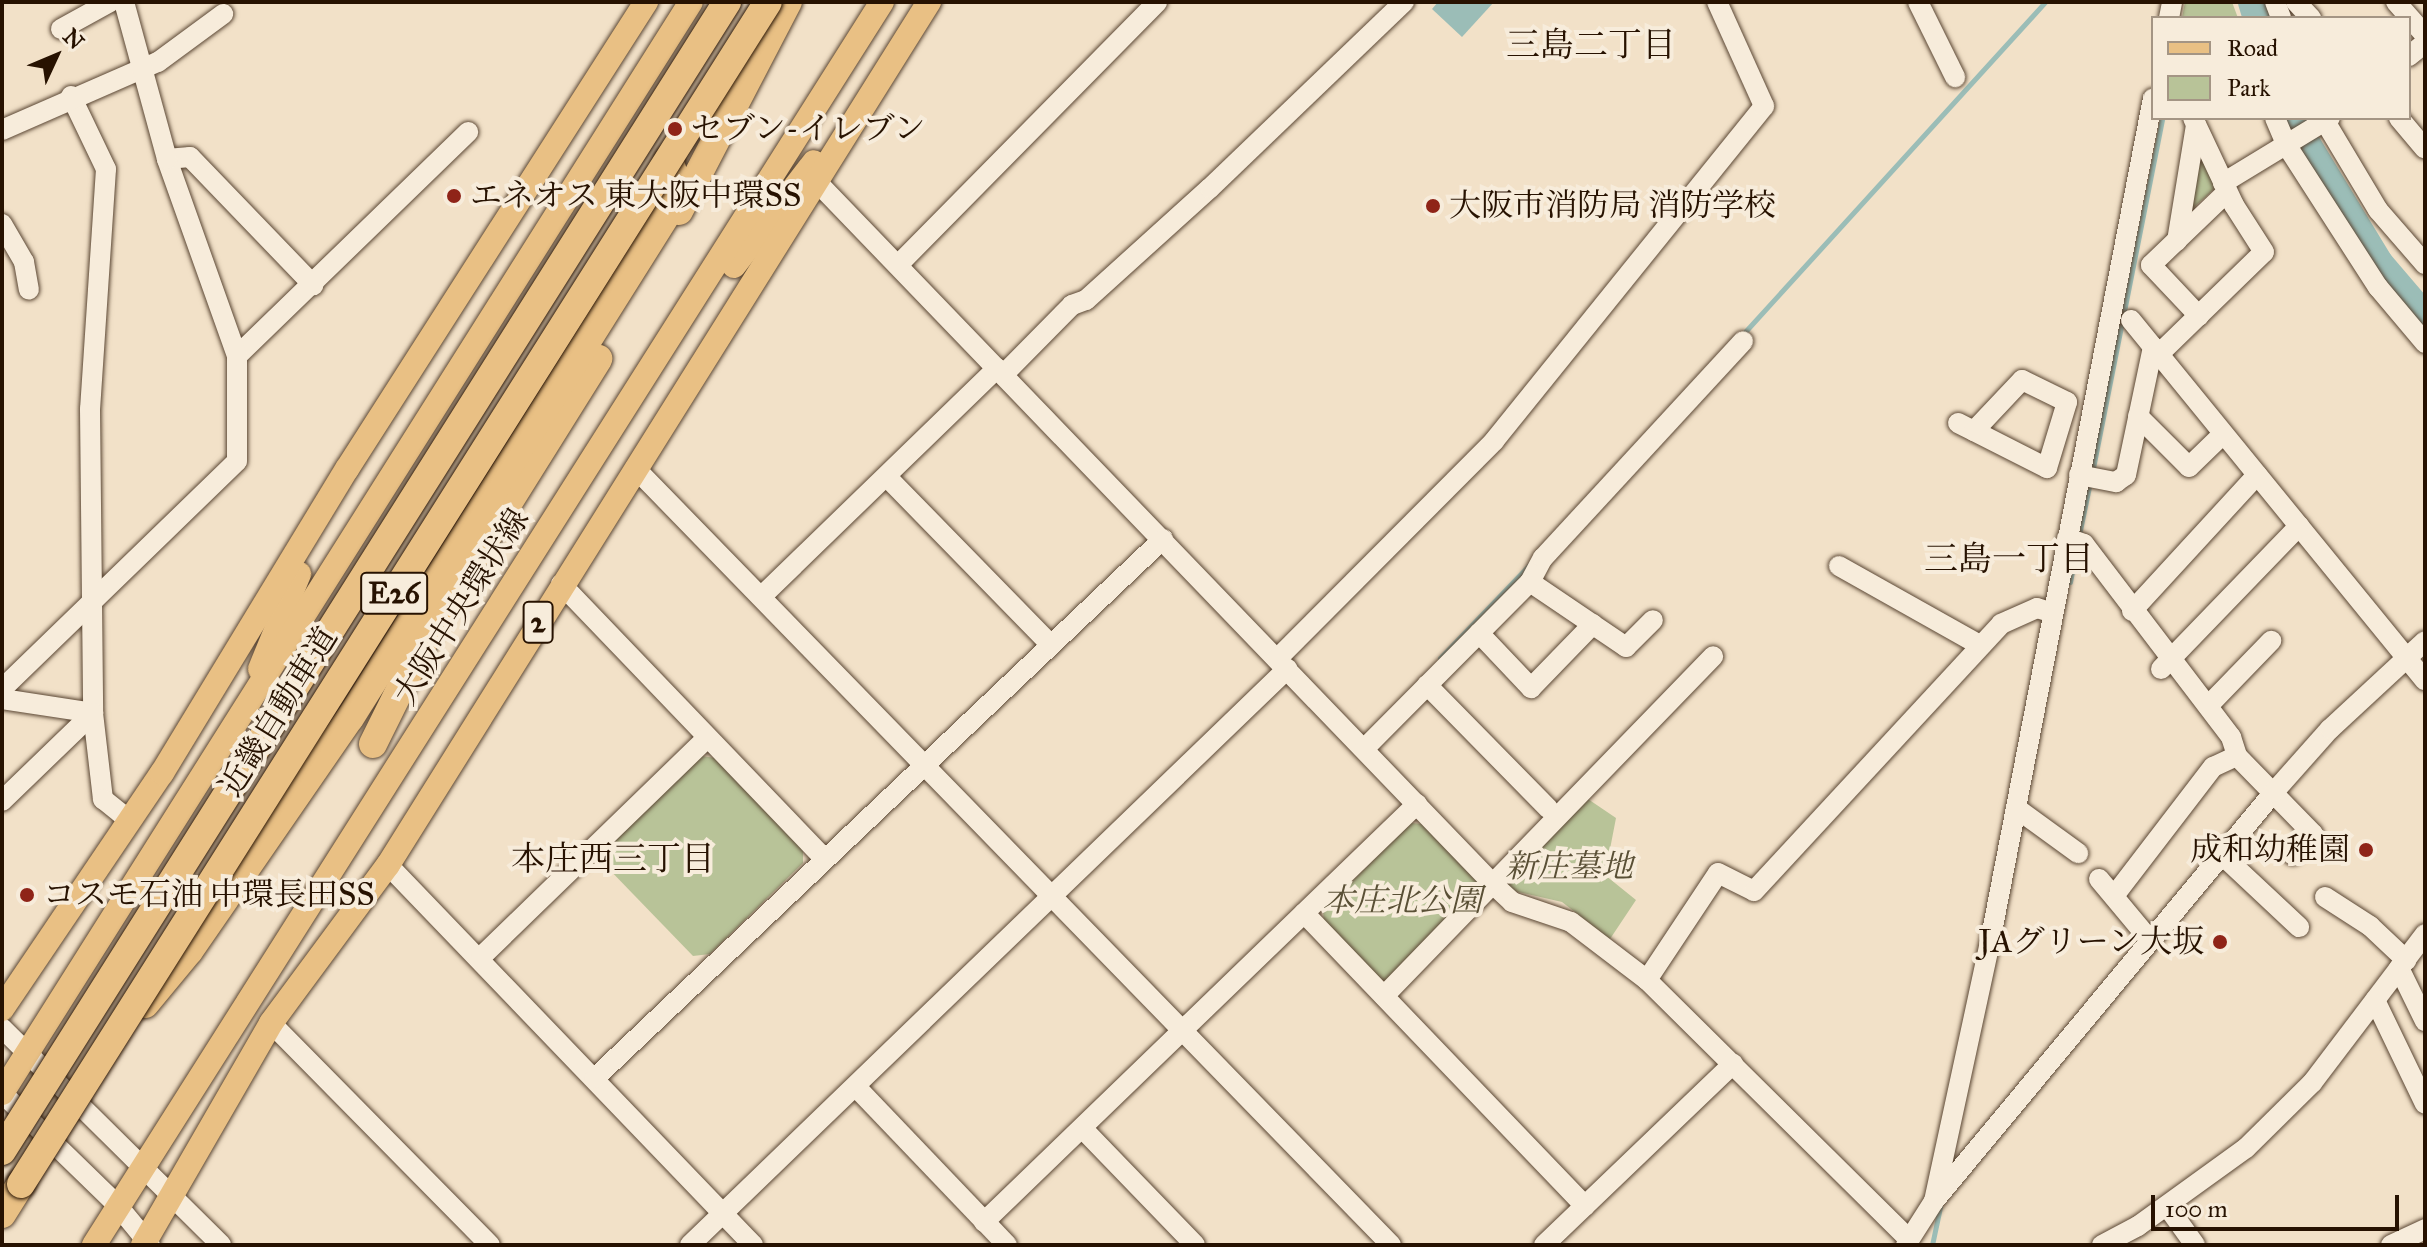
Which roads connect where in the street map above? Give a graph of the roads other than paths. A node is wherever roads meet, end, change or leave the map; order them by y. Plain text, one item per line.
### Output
1 (110, 2) edge
2 (124, 2) edge
3 (646, 2) edge
4 (691, 2) edge
5 (727, 2) edge
6 (768, 2) edge
7 (788, 2) edge
8 (882, 2) edge
9 (929, 2) edge
10 (1157, 2) edge
11 (1404, 2) edge
12 (1717, 2) edge
13 (1918, 2) edge
14 (223, 14) dead end
15 (2411, 19) edge
16 (61, 29) dead end
17 (2425, 35) edge
18 (143, 67) junction
19 (1955, 77) dead end
20 (71, 96) junction
21 (865, 103) junction
22 (2151, 108) edge
23 (2276, 120) edge
24 (2324, 120) edge
25 (2327, 120) edge
26 (2401, 120) edge
27 (2195, 121) edge
28 (2, 130) edge
29 (468, 132) dead end
30 (2290, 143) junction
31 (2425, 149) edge
32 (167, 159) junction
33 (669, 160) dead end
34 (816, 181) junction
35 (2225, 188) junction
36 (2, 224) edge
37 (2177, 241) junction
38 (2425, 263) edge
39 (898, 265) junction
40 (313, 285) junction
41 (29, 290) dead end
42 (2199, 316) junction
43 (2131, 320) dead end
44 (1743, 341) dead end
45 (2425, 343) edge
46 (2156, 351) junction
47 (237, 356) junction
48 (1000, 371) junction
49 (634, 396) junction
50 (2138, 416) junction
51 (2223, 434) junction
52 (2052, 449) junction
53 (2081, 466) junction
54 (635, 468) junction
55 (347, 469) junction
56 (2257, 475) junction
57 (887, 477) junction
58 (2299, 526) junction
59 (2067, 538) junction
60 (1163, 539) junction
61 (1839, 566) dead end
62 (1530, 582) junction
63 (561, 584) junction
64 (763, 595) junction
65 (94, 603) junction
66 (2132, 611) junction
67 (2053, 613) junction
68 (1653, 620) dead end
69 (1593, 624) junction
70 (1479, 633) junction
71 (2271, 641) dead end
72 (2425, 641) edge
73 (1049, 643) junction
74 (1980, 645) junction
75 (1713, 656) dead end
76 (2406, 658) junction
77 (1282, 664) junction
78 (2165, 666) junction
79 (2425, 680) edge
80 (1427, 685) junction
81 (2, 689) edge
82 (253, 694) junction
83 (2, 699) edge
84 (2208, 706) junction
85 (93, 713) junction
86 (707, 738) junction
87 (373, 744) dead end
88 (1364, 749) junction
89 (2237, 756) junction
90 (922, 763) junction
91 (2274, 792) junction
92 (2, 801) edge
93 (1417, 804) junction
94 (1548, 808) dead end
95 (2016, 808) junction
96 (130, 821) junction
97 (2078, 853) dead end
98 (2221, 854) junction
99 (2293, 855) dead end
100 (824, 858) junction
101 (388, 865) junction
102 (2099, 879) dead end
103 (1495, 886) junction
104 (2114, 896) junction
105 (2325, 897) dead end
106 (1051, 899) junction
107 (1304, 913) junction
108 (2299, 927) dead end
109 (2425, 934) edge
110 (2149, 939) junction
111 (481, 957) junction
112 (2402, 964) junction
113 (1647, 980) junction
114 (1384, 996) junction
115 (2375, 1000) junction
116 (2, 1009) edge
117 (2425, 1020) edge
118 (271, 1023) junction
119 (2, 1028) edge
120 (1183, 1032) junction
121 (108, 1047) junction
122 (29, 1053) junction
123 (1733, 1064) junction
124 (595, 1078) junction
125 (857, 1088) junction
126 (2, 1093) edge
127 (2425, 1104) edge
128 (1083, 1129) junction
129 (2, 1151) edge
130 (145, 1165) junction
131 (173, 1200) junction
132 (1934, 1201) junction
133 (118, 1206) junction
134 (1585, 1206) junction
135 (2167, 1206) junction
136 (2, 1214) edge
137 (723, 1214) junction
138 (984, 1222) junction
139 (2425, 1229) edge
140 (1907, 1242) edge
141 (146, 1244) edge
142 (94, 1245) edge
143 (221, 1245) edge
144 (490, 1245) edge
145 (690, 1245) edge
146 (753, 1245) edge
147 (1007, 1245) edge
148 (1195, 1245) edge
149 (1391, 1245) edge
150 (1544, 1245) edge
151 (2102, 1245) edge
152 (2195, 1245) edge
153 (2391, 1245) edge

1 - 16 street
2 - 18 street
3 - 55 main road
4 - 82 main road
5 - 129 highway, 近畿自動車道 / E26, bridge
6 - 121 highway, 近畿自動車道 / E26, bridge
7 - 87 highway
8 - 49 main road, 大阪中央環状線 / 2
9 - 21 main road, 2
10 - 39 street
11 - 48 street
12 - 77 street
13 - 19 street
14 - 18 street
15 - 17 street
18 - 20 street
18 - 32 street
20 - 28 street
20 - 65 street
21 - 34 main road, 2
21 - 49 main road
22 - 53 street
23 - 30 street
24 - 30 street
25 - 38 street
26 - 31 street
27 - 35 street
27 - 37 street
29 - 40 street
30 - 35 street
30 - 45 street
32 - 40 street
32 - 47 street
33 - 121 highway, bridge
34 - 39 street
34 - 54 main road, 2
35 - 37 street
35 - 42 street
36 - 41 street
37 - 42 street
39 - 48 street
40 - 47 street
42 - 46 street
43 - 46 street
44 - 62 street
46 - 50 street
46 - 51 street
47 - 65 street
48 - 57 street
48 - 60 street
49 - 130 main road, 大阪中央環状線 / 2
50 - 51 street
50 - 53 street
51 - 56 street
52 - 52 street
52 - 53 street
53 - 59 street
54 - 63 main road, 2
54 - 64 street
55 - 82 main road
55 - 96 main road
56 - 58 street
56 - 66 street
57 - 64 street
57 - 73 street
58 - 76 street
58 - 78 street
59 - 66 street
59 - 67 street
60 - 73 street
60 - 77 street
61 - 74 street
62 - 69 street
62 - 70 street
63 - 86 street
63 - 101 main road, 2
64 - 90 street
65 - 81 street
65 - 85 street
66 - 78 street
67 - 74 street
67 - 95 street
68 - 69 street
69 - 70 street
70 - 80 street
71 - 84 street
72 - 76 street
73 - 90 street
74 - 113 street
75 - 103 street
76 - 79 street
76 - 91 street
77 - 88 street
77 - 106 street
78 - 84 street
80 - 88 street
80 - 94 street
82 - 122 main road
83 - 85 street
84 - 89 street
85 - 92 street
85 - 96 street
86 - 100 street
86 - 111 street
88 - 93 street
89 - 91 street
89 - 104 street
90 - 100 street
90 - 106 street
91 - 98 street
91 - 99 street
93 - 103 street
93 - 107 street
95 - 97 street
95 - 132 street
96 - 116 main road
98 - 108 street
98 - 110 street
100 - 124 street
101 - 111 street
101 - 118 main road, 2
102 - 104 street
103 - 113 street
103 - 114 street
104 - 110 street
105 - 112 street
106 - 120 street
106 - 125 street
107 - 114 street
107 - 120 street
109 - 112 street
110 - 132 street
111 - 124 street
112 - 115 street
112 - 117 street
113 - 123 street
114 - 134 street
115 - 127 street
115 - 135 street
118 - 131 main road, 2
118 - 144 street
119 - 122 street
120 - 128 street
120 - 149 street
121 - 136 highway, 近畿自動車道 / E26, bridge
122 - 126 main road
122 - 130 street
123 - 134 street
123 - 140 street
124 - 137 street
125 - 137 street
125 - 138 street
126 - 133 street
128 - 138 street
128 - 148 street
130 - 131 street
130 - 133 main road, 大阪中央環状線 / 2
131 - 141 main road, 2
131 - 143 street
132 - 140 street
133 - 141 street
133 - 142 main road, 大阪中央環状線 / 2
134 - 150 street
135 - 151 street
135 - 152 street
137 - 145 street
137 - 146 street
138 - 147 street
139 - 153 street

